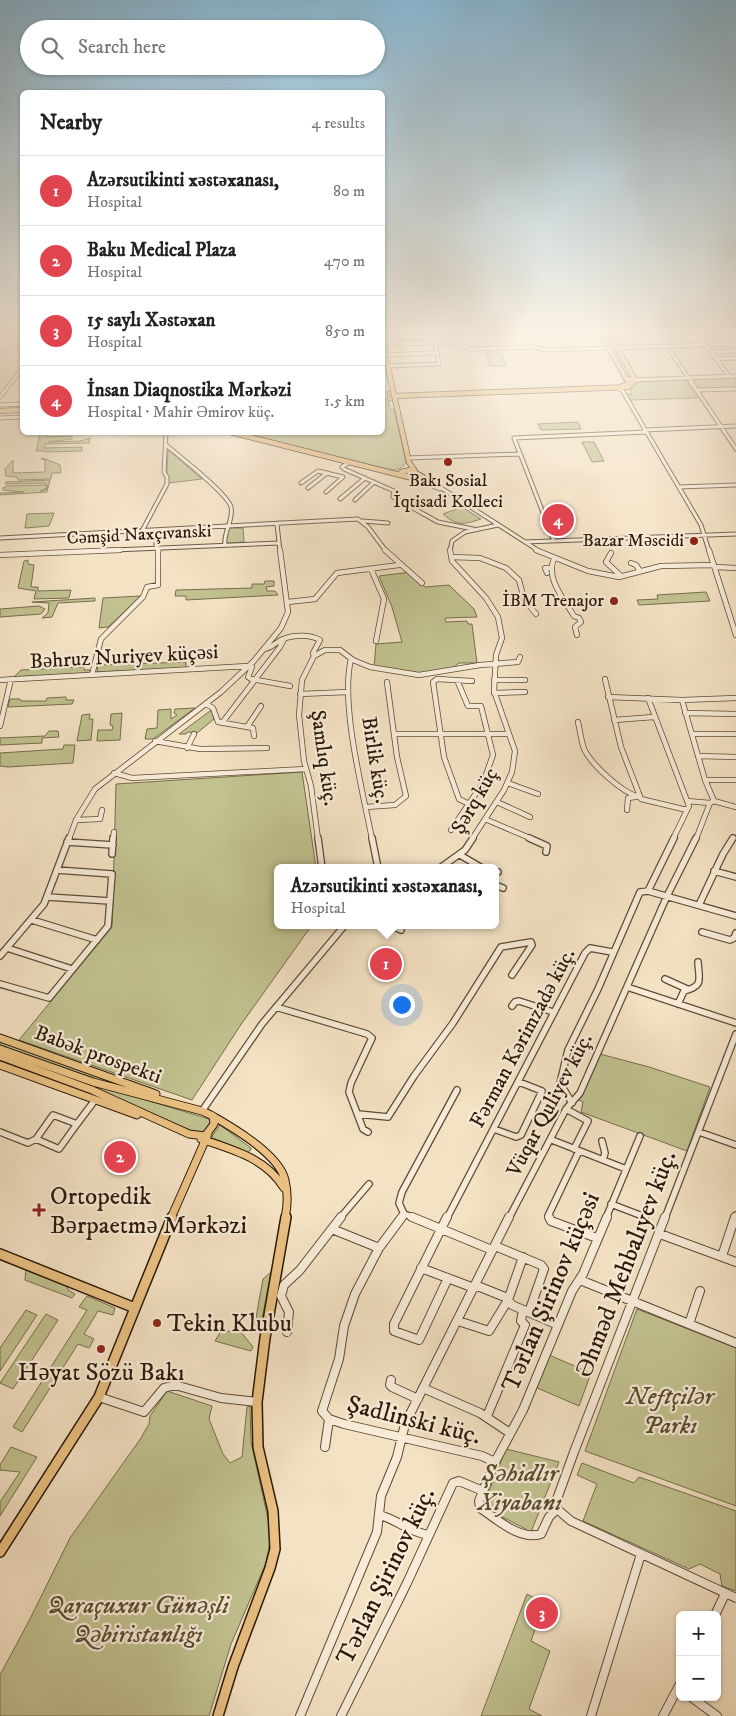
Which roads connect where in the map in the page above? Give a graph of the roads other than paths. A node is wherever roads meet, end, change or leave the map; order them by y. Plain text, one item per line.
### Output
1 (399, 411) edge
2 (633, 411) edge
3 (710, 411) edge
4 (20, 417) edge
5 (0, 418) edge
6 (736, 426) edge
7 (721, 427) junction
8 (645, 431) junction
9 (166, 435) edge
10 (240, 435) edge
11 (166, 445) junction
12 (736, 449) edge
13 (520, 454) junction
14 (408, 460) junction
15 (345, 465) junction
16 (377, 470) junction
17 (403, 470) junction
18 (416, 472) junction
19 (330, 473) junction
20 (421, 475) junction
21 (405, 476) junction
22 (365, 478) junction
23 (412, 478) junction
24 (374, 482) junction
25 (300, 483) dead end
26 (736, 485) edge
27 (380, 486) junction
28 (308, 488) dead end
29 (679, 488) junction
30 (376, 489) dead end
31 (326, 492) dead end
32 (451, 495) junction
33 (340, 499) dead end
34 (355, 500) dead end
35 (363, 521) junction
36 (388, 523) dead end
37 (277, 524) junction
38 (498, 525) junction
39 (229, 527) junction
40 (157, 530) junction
41 (475, 530) junction
42 (142, 531) junction
43 (736, 534) edge
44 (705, 535) junction
45 (0, 538) edge
46 (554, 541) junction
47 (524, 542) junction
48 (279, 543) junction
49 (225, 545) junction
50 (157, 548) junction
51 (611, 553) dead end
52 (0, 555) edge
53 (450, 557) junction
54 (554, 559) junction
55 (631, 564) dead end
56 (399, 565) junction
57 (714, 566) junction
58 (550, 568) junction
59 (736, 568) edge
60 (371, 569) junction
61 (640, 571) junction
62 (547, 573) dead end
63 (621, 576) junction
64 (422, 583) dead end
65 (288, 602) junction
66 (536, 614) dead end
67 (733, 619) edge
68 (735, 629) edge
69 (577, 635) dead end
70 (736, 635) edge
71 (284, 639) junction
72 (376, 641) dead end
73 (264, 649) junction
74 (314, 656) junction
75 (520, 657) dead end
76 (351, 658) junction
77 (496, 664) junction
78 (249, 666) junction
79 (92, 675) junction
80 (11, 679) junction
81 (605, 679) dead end
82 (0, 680) edge
83 (253, 680) junction
84 (457, 680) junction
85 (494, 680) junction
86 (524, 680) dead end
87 (472, 681) dead end
88 (387, 682) dead end
89 (290, 686) dead end
90 (348, 692) junction
91 (525, 692) dead end
92 (494, 693) junction
93 (300, 694) junction
94 (608, 697) junction
95 (648, 698) junction
96 (736, 698) edge
97 (682, 700) junction
98 (206, 704) junction
99 (261, 706) dead end
100 (685, 713) junction
101 (736, 714) edge
102 (654, 717) junction
103 (614, 720) junction
104 (578, 722) dead end
105 (222, 723) junction
106 (0, 726) edge
107 (247, 727) junction
108 (194, 734) dead end
109 (395, 734) junction
110 (487, 734) junction
111 (509, 734) junction
112 (692, 734) junction
113 (736, 734) edge
114 (441, 735) junction
115 (254, 736) dead end
116 (155, 742) junction
117 (187, 748) junction
118 (267, 748) dead end
119 (698, 756) junction
120 (736, 757) edge
121 (306, 769) junction
122 (114, 773) junction
123 (705, 780) junction
124 (736, 780) edge
125 (508, 783) junction
126 (538, 794) dead end
127 (637, 797) junction
128 (687, 801) junction
129 (497, 802) junction
130 (712, 802) junction
131 (469, 804) junction
132 (736, 807) edge
133 (366, 808) junction
134 (102, 810) dead end
135 (627, 810) dead end
136 (687, 810) junction
137 (530, 817) dead end
138 (485, 819) junction
139 (76, 820) junction
140 (451, 830) dead end
141 (114, 832) dead end
142 (733, 838) dead end
143 (67, 842) junction
144 (113, 845) junction
145 (546, 852) dead end
146 (112, 854) dead end
147 (460, 855) junction
148 (321, 864) edge
149 (377, 864) edge
150 (446, 864) edge
151 (475, 864) edge
152 (57, 870) junction
153 (714, 871) junction
154 (736, 877) edge
155 (499, 886) edge
156 (503, 888) dead end
157 (648, 891) junction
158 (667, 896) junction
159 (48, 897) junction
160 (110, 902) junction
161 (699, 905) junction
162 (736, 916) edge
163 (32, 920) junction
164 (342, 929) edge
165 (702, 932) dead end
166 (736, 933) edge
167 (96, 940) junction
168 (7, 948) junction
169 (612, 952) junction
170 (0, 956) edge
171 (698, 962) dead end
172 (72, 969) junction
173 (512, 975) dead end
174 (665, 979) dead end
175 (0, 984) edge
176 (627, 988) junction
177 (687, 989) junction
178 (678, 1004) junction
179 (512, 1006) dead end
180 (276, 1007) junction
181 (553, 1012) junction
182 (736, 1023) edge
183 (736, 1034) edge
184 (0, 1038) edge
185 (0, 1049) edge
186 (0, 1056) edge
187 (0, 1065) edge
188 (47, 1070) junction
189 (519, 1082) junction
190 (457, 1090) dead end
191 (95, 1100) junction
192 (572, 1103) junction
193 (185, 1105) junction
194 (566, 1110) junction
195 (205, 1112) junction
196 (358, 1114) junction
197 (77, 1124) junction
198 (170, 1127) junction
199 (494, 1129) junction
200 (0, 1132) edge
201 (368, 1132) dead end
202 (699, 1132) junction
203 (640, 1136) dead end
204 (206, 1137) junction
205 (36, 1139) junction
206 (552, 1140) junction
207 (602, 1141) dead end
208 (736, 1145) edge
209 (259, 1147) junction
210 (577, 1150) junction
211 (248, 1157) junction
212 (603, 1160) junction
213 (626, 1169) junction
214 (369, 1184) dead end
215 (288, 1201) junction
216 (611, 1204) junction
217 (404, 1214) junction
218 (736, 1215) edge
219 (645, 1217) dead end
220 (332, 1229) junction
221 (441, 1229) junction
222 (660, 1234) junction
223 (597, 1238) junction
224 (379, 1248) junction
225 (493, 1248) junction
226 (0, 1254) edge
227 (722, 1256) junction
228 (523, 1257) junction
229 (736, 1262) edge
230 (421, 1268) junction
231 (448, 1278) junction
232 (580, 1280) junction
233 (474, 1286) junction
234 (273, 1290) junction
235 (283, 1291) junction
236 (700, 1291) dead end
237 (508, 1300) junction
238 (634, 1302) junction
239 (135, 1308) junction
240 (526, 1311) junction
241 (458, 1321) junction
242 (688, 1324) junction
243 (558, 1325) junction
244 (287, 1332) dead end
245 (736, 1343) edge
246 (391, 1380) dead end
247 (423, 1388) junction
248 (98, 1397) junction
249 (418, 1399) junction
250 (257, 1402) junction
251 (487, 1416) junction
252 (329, 1419) junction
253 (510, 1433) junction
254 (402, 1437) junction
255 (325, 1447) dead end
256 (495, 1462) junction
257 (483, 1491) junction
258 (557, 1509) junction
259 (380, 1515) junction
260 (428, 1535) junction
261 (0, 1552) edge
262 (641, 1554) junction
263 (725, 1594) junction
264 (736, 1598) edge
265 (717, 1611) edge
266 (676, 1693) edge
267 (696, 1701) edge
268 (218, 1716) edge
269 (300, 1716) edge
270 (341, 1716) edge
271 (591, 1716) edge
272 (664, 1716) edge
273 (717, 1716) edge

1 - 14 main road
2 - 8 street
3 - 7 street
4 - 5 street
6 - 7 street
7 - 8 street
7 - 12 street
8 - 13 street
8 - 29 street
9 - 11 street
10 - 15 main road
11 - 39 street
11 - 42 street
13 - 14 street
13 - 46 street
14 - 17 main road
14 - 18 main road
15 - 16 main road
15 - 19 street
15 - 22 street
16 - 17 main road
16 - 21 main road
17 - 18 main road
17 - 21 main road
18 - 20 main road
19 - 25 street
19 - 28 street
19 - 31 street
20 - 23 main road
20 - 32 street
21 - 23 main road
22 - 24 street
22 - 33 street
23 - 32 street
24 - 27 street
24 - 34 street
26 - 29 street
27 - 30 street
27 - 41 street
29 - 44 street
32 - 38 street
35 - 36 street, Cəmşid Naxçıvanski
35 - 37 street, Cəmşid Naxçıvanski
35 - 56 street
37 - 39 street, Cəmşid Naxçıvanski
37 - 48 street
38 - 41 street
38 - 47 street
39 - 40 street, Cəmşid Naxçıvanski
39 - 49 street
40 - 42 street, Cəmşid Naxçıvanski
40 - 50 street
41 - 53 street
42 - 45 street, Cəmşid Naxçıvanski
43 - 44 street
44 - 46 street
44 - 57 street
46 - 47 street
47 - 54 street
48 - 49 street, Cəmşid Naxçıvanski
48 - 65 street
49 - 50 street, Cəmşid Naxçıvanski
50 - 52 street, Cəmşid Naxçıvanski
50 - 79 street
51 - 63 street
53 - 66 street
53 - 77 street, Şərq küç
54 - 58 street
54 - 63 street
55 - 61 street
56 - 60 street
56 - 64 street
57 - 59 street
57 - 61 street
57 - 67 street
58 - 62 street
58 - 69 street
60 - 65 street
60 - 72 street
61 - 63 street
65 - 73 street
67 - 68 street
68 - 70 street
71 - 73 street, Şamlıq küç.
71 - 74 street, Şamlıq küç.
71 - 83 street
73 - 78 street
74 - 76 street
74 - 93 street, Şamlıq küç.
75 - 77 street
76 - 77 street
76 - 90 street, Birlik küç.
77 - 85 street, Şərq küç
78 - 79 street, Bəhruz Nuriyev küçəsi
78 - 83 street
78 - 98 street
79 - 80 street, Bəhruz Nuriyev küçəsi
80 - 82 street, Bəhruz Nuriyev küçəsi
80 - 106 street
81 - 94 street
83 - 89 street
83 - 105 street
84 - 87 street
84 - 110 street
84 - 114 street
85 - 86 street
85 - 92 street, Şərq küç
88 - 109 street
90 - 93 street
90 - 133 street, Birlik küç.
91 - 92 street
92 - 111 street, Şərq küç
93 - 121 street, Şamlıq küç.
94 - 95 street
94 - 103 street
95 - 97 street
95 - 102 street, Fərman Kərimzadə küç.
96 - 97 street
97 - 100 street
98 - 105 street
98 - 116 street
99 - 107 street
100 - 101 street
100 - 112 street
102 - 103 street
102 - 128 street, Fərman Kərimzadə küç.
103 - 127 street
104 - 127 street
105 - 107 street
107 - 115 street
108 - 117 street
109 - 114 street
109 - 133 street
110 - 111 street
110 - 114 street
110 - 131 street
111 - 125 street, Şərq küç
112 - 113 street
112 - 119 street
114 - 131 street
116 - 117 street
116 - 122 street
117 - 118 street
119 - 120 street
119 - 123 street
121 - 122 street
121 - 148 street, Şamlıq küç.
122 - 139 street
123 - 124 street
123 - 130 street
125 - 126 street
125 - 129 street, Şərq küç
127 - 135 street
127 - 136 street
128 - 130 street
128 - 136 street, Fərman Kərimzadə küç.
129 - 137 street
129 - 138 street, Şərq küç
130 - 132 street
130 - 158 street, Vüqar Quliyev küç.
131 - 140 street
133 - 149 street, Birlik küç.
134 - 139 street
136 - 157 street, Fərman Kərimzadə küç.
138 - 145 street
138 - 147 street, Şərq küç
139 - 143 street
141 - 144 street
142 - 153 street
143 - 144 street
143 - 152 street
144 - 146 street
147 - 150 street, Şərq küç
147 - 151 street
152 - 159 street
152 - 160 street
153 - 154 street
153 - 161 street
155 - 156 street
157 - 158 street
157 - 169 street, Fərman Kərimzadə küç.
158 - 161 street
158 - 176 street, Vüqar Quliyev küç.
159 - 160 street
159 - 163 street
160 - 167 street
161 - 162 street
163 - 167 street
163 - 168 street
164 - 180 street
165 - 166 street
167 - 172 street
168 - 170 street
168 - 172 street
169 - 181 street, Fərman Kərimzadə küç.
169 - 192 street
171 - 177 street
172 - 175 street
173 - 196 street
174 - 177 street
176 - 178 street
176 - 192 street, Vüqar Quliyev küç.
177 - 178 street
178 - 182 street
179 - 181 street
180 - 195 street
180 - 196 street
181 - 189 street, Fərman Kərimzadə küç.
183 - 202 street, Əhməd Mehbalıyev küç.
184 - 193 main road, Babək prospekti
185 - 188 main road, Babək prospekti
186 - 188 main road, Babək prospekti
187 - 191 main road, Babək prospekti
188 - 193 main road, Babək prospekti
188 - 198 main road, Babək prospekti
189 - 199 street, Fərman Kərimzadə küç.
189 - 199 street
190 - 217 street
191 - 197 street
191 - 198 main road, Babək prospekti
192 - 194 street, Vüqar Quliyev küç.
193 - 195 main road, Babək prospekti
194 - 206 street, Vüqar Quliyev küç.
194 - 210 street
195 - 204 main road
195 - 209 main road, Babək prospekti
196 - 201 street
197 - 205 street
197 - 205 street
198 - 204 main road, Babək prospekti
199 - 221 street, Fərman Kərimzadə küç.
200 - 205 street
202 - 208 street
202 - 222 street, Əhməd Mehbalıyev küç.
203 - 213 street, Tərlan Şirinov küçəsi
204 - 211 main road, Babək prospekti
204 - 239 main road
206 - 210 street
206 - 225 street, Vüqar Quliyev küç.
207 - 212 street
209 - 211 main road
209 - 215 main road, Babək prospekti
210 - 212 street
210 - 223 street
211 - 215 main road, Babək prospekti
212 - 213 street
213 - 216 street, Tərlan Şirinov küçəsi
214 - 220 street
215 - 234 main road
216 - 219 street
216 - 223 street, Tərlan Şirinov küçəsi
217 - 221 street
217 - 224 street, Şadlinski küç.
218 - 227 street
220 - 224 street
220 - 235 street
221 - 225 street
221 - 230 street, Fərman Kərimzadə küç.
222 - 227 street
222 - 238 street, Əhməd Mehbalıyev küç.
223 - 232 street, Tərlan Şirinov küçəsi
224 - 252 street, Şadlinski küç.
225 - 228 street
225 - 233 street, Vüqar Quliyev küç.
226 - 239 main road
227 - 229 street
228 - 237 street
228 - 240 street
230 - 231 street
230 - 231 street, Fərman Kərimzadə küç.
231 - 233 street
232 - 238 street
232 - 243 street, Tərlan Şirinov küçəsi
233 - 237 street
233 - 241 street, Vüqar Quliyev küç.
234 - 235 street
234 - 250 main road
235 - 244 street
236 - 242 street
237 - 240 street
237 - 241 street
238 - 242 street
238 - 258 street, Əhməd Mehbalıyev küç.
239 - 248 main road
240 - 243 street
240 - 251 street
241 - 247 street, Vüqar Quliyev küç.
242 - 245 street
243 - 253 street, Tərlan Şirinov küçəsi
246 - 249 street
247 - 249 street, Vüqar Quliyev küç.
247 - 251 street
248 - 250 street
248 - 261 main road
249 - 254 street, Vüqar Quliyev küç.
250 - 268 main road
251 - 253 street
252 - 254 street, Şadlinski küç.
252 - 255 street
253 - 256 street, Tərlan Şirinov küçəsi
254 - 256 street, Şadlinski küç.
254 - 259 street
256 - 257 street, Şadlinski küç.
257 - 258 street
257 - 260 street, Tərlan Şirinov küç.
258 - 262 street
259 - 260 street
259 - 269 street
260 - 270 street, Tərlan Şirinov küç.
262 - 263 street
262 - 271 street
263 - 264 street
263 - 265 street
266 - 272 street
267 - 273 street

